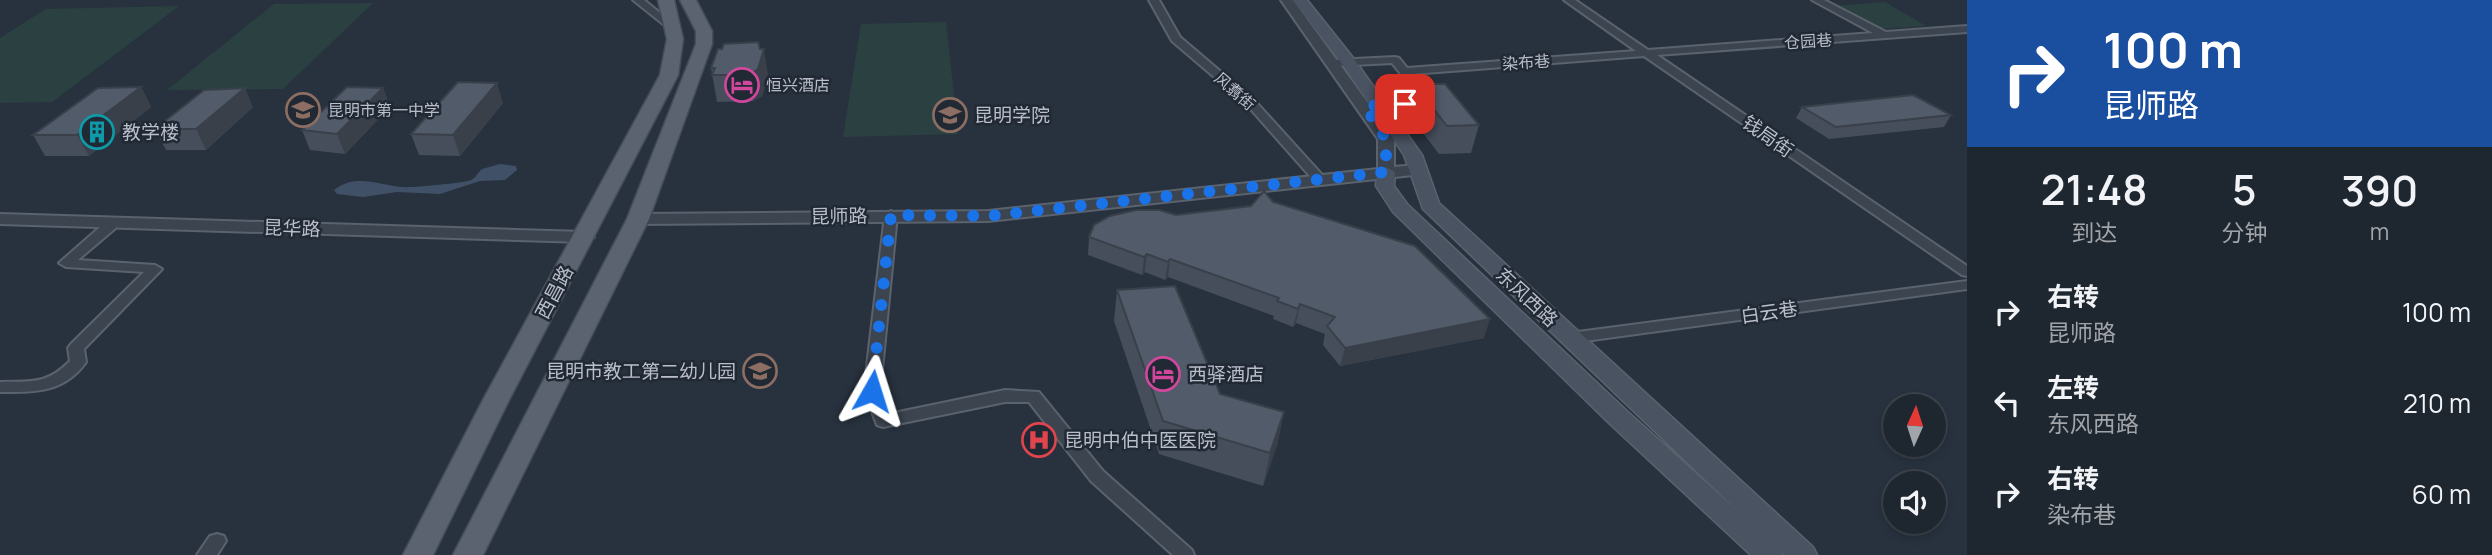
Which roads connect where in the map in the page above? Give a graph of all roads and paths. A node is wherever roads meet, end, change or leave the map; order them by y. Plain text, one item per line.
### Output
1 (638, 0) edge
2 (651, 0) edge
3 (666, 0) edge
4 (672, 0) edge
5 (688, 0) edge
6 (695, 0) edge
7 (1154, 0) edge
8 (1287, 0) edge
9 (1300, 0) edge
10 (1569, 0) edge
11 (1817, 0) edge
12 (700, 23) junction
13 (671, 26) junction
14 (1967, 29) edge
15 (1885, 35) junction
16 (1648, 54) junction
17 (1341, 62) junction
18 (1403, 71) junction
19 (1372, 105) junction
20 (1416, 170) junction
21 (1386, 172) junction
22 (1320, 180) junction
23 (891, 215) junction
24 (0, 219) edge
25 (638, 219) junction
26 (113, 223) junction
27 (584, 237) junction
28 (1967, 272) edge
29 (1967, 285) edge
30 (1570, 338) junction
31 (0, 387) edge
32 (418, 555) edge
33 (468, 555) edge
34 (1185, 555) edge
35 (1769, 555) edge
36 (1803, 555) edge

1 - 13 street
2 - 13 main road
3 - 13 main road, 西昌路
4 - 12 main road
5 - 12 main road
6 - 12 street
7 - 22 street, 风翥街
8 - 17 street, 东风西路
9 - 17 main road, 东风西路
10 - 16 street, 钱局街
11 - 15 street
12 - 25 main road
13 - 27 main road, 西昌路
14 - 15 street, 仓园巷
15 - 16 street, 仓园巷
16 - 18 street, 染布巷
16 - 28 street, 钱局街
17 - 18 street, 染布巷
17 - 19 main road, 东风西路
18 - 19 street
19 - 20 main road, 东风西路
19 - 21 street, 东风西路
20 - 21 street, 昆师路
20 - 30 main road, 东风西路
21 - 22 street, 昆师路
21 - 35 main road, 东风西路
22 - 23 street, 昆师路
23 - 25 street, 昆师路
23 - 34 street
24 - 26 street, 昆华路
25 - 33 main road
26 - 27 street, 昆华路
26 - 31 street
27 - 32 main road, 西昌路
29 - 30 street, 白云巷
30 - 36 main road, 东风西路

